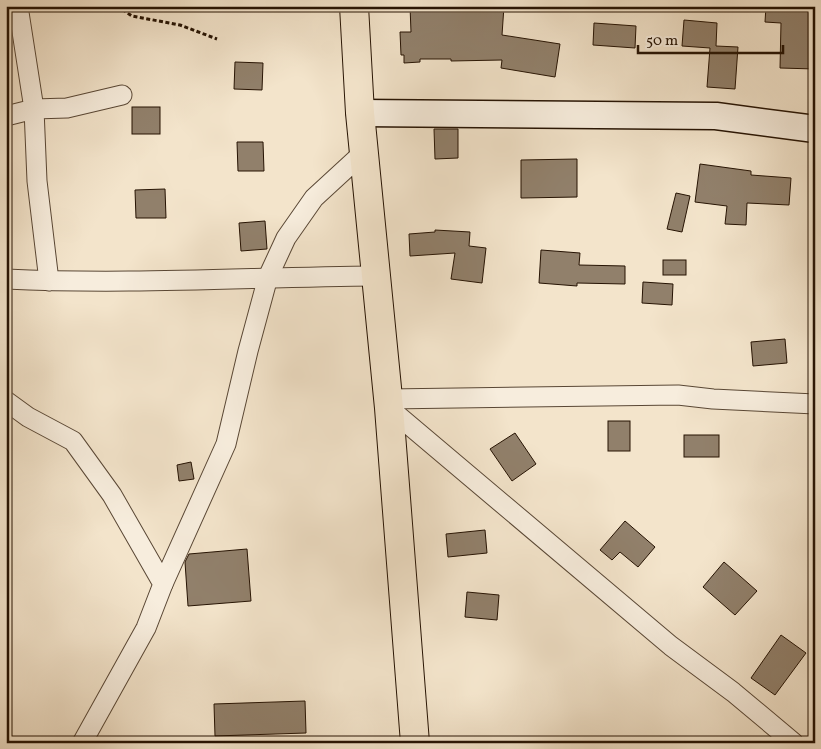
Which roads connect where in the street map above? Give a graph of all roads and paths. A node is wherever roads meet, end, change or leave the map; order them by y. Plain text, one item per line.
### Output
1 (18, 6) edge
2 (117, 6) edge
3 (354, 6) edge
4 (217, 39) dead end
5 (122, 95) dead end
6 (34, 109) junction
7 (360, 113) junction
8 (6, 116) edge
9 (815, 129) edge
10 (364, 152) junction
11 (376, 276) junction
12 (268, 277) junction
13 (6, 279) edge
14 (49, 281) junction
15 (6, 401) edge
16 (388, 404) junction
17 (815, 404) edge
18 (164, 584) junction
19 (82, 743) edge
20 (415, 743) edge
21 (794, 743) edge

1 - 6 street
2 - 4 path
3 - 7 main road
5 - 6 street
6 - 8 street
6 - 14 street
7 - 9 street
7 - 10 main road
10 - 11 main road
10 - 12 street
11 - 12 street
11 - 16 main road
12 - 14 street
12 - 18 street
13 - 14 street
15 - 18 street
16 - 17 street
16 - 20 main road
16 - 21 street
18 - 19 street

